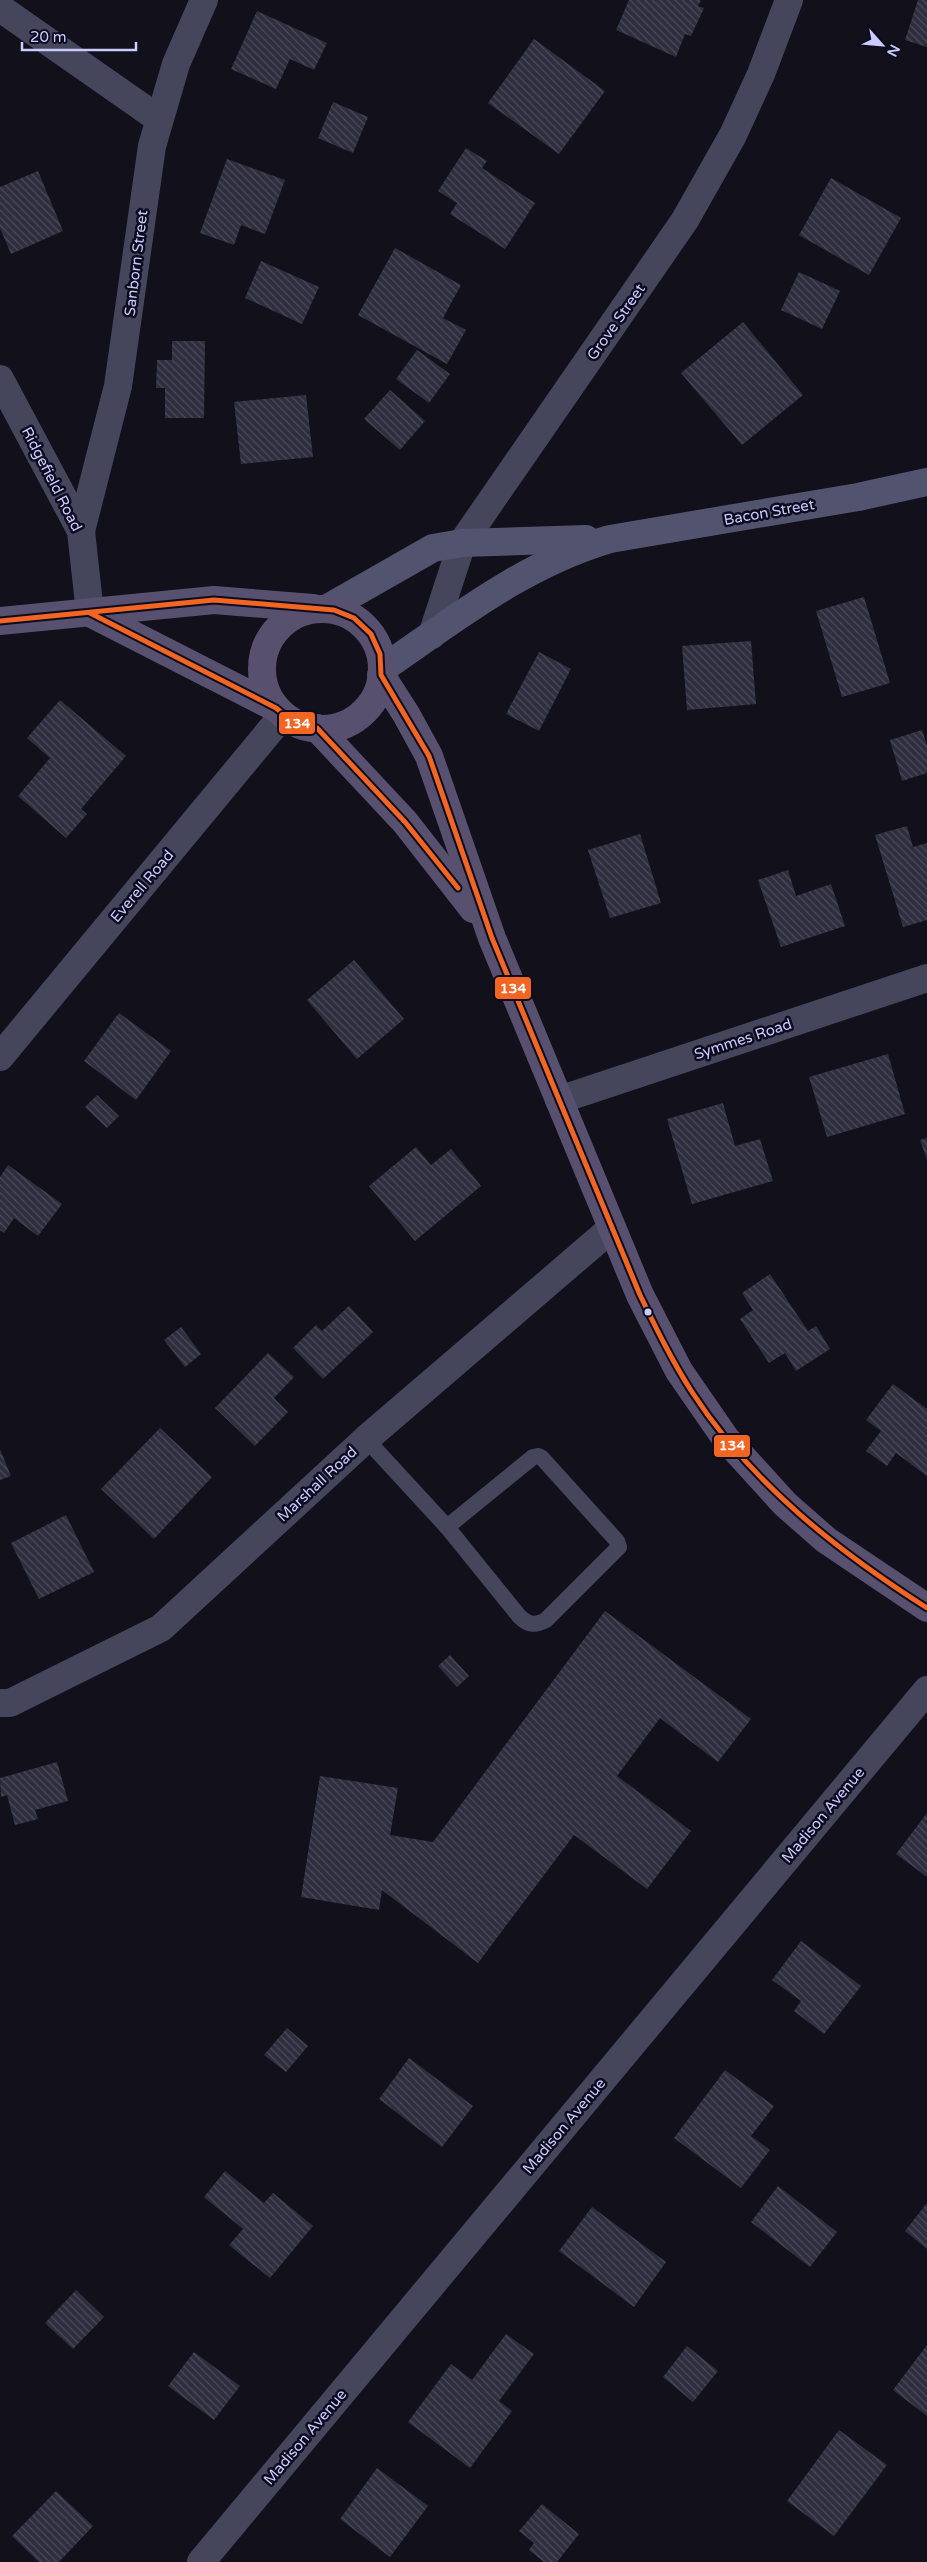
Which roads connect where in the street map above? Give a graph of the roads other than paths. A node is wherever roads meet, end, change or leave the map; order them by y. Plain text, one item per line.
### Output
1 (204, 0) edge
2 (789, 0) edge
3 (0, 8) edge
4 (160, 119) junction
5 (0, 379) edge
6 (927, 482) edge
7 (82, 531) junction
8 (610, 538) junction
9 (462, 543) junction
10 (322, 609) junction
11 (90, 613) junction
12 (0, 621) edge
13 (432, 635) junction
14 (381, 672) junction
15 (279, 711) junction
16 (317, 728) junction
17 (492, 938) junction
18 (927, 978) edge
19 (3, 1051) edge
20 (559, 1100) junction
21 (612, 1228) junction
22 (366, 1439) junction
23 (447, 1528) junction
24 (927, 1608) edge
25 (927, 1690) edge
26 (0, 1703) edge
27 (201, 2562) edge

1 - 4 street, Sanborn Street
2 - 9 street, Grove Street
3 - 4 street
4 - 7 street, Sanborn Street
5 - 7 street, Ridgefield Road
6 - 8 main road, Bacon Street
7 - 11 street, Ridgefield Road
8 - 9 main road, Bacon Street
8 - 13 main road, Bacon Street
9 - 10 main road, Bacon Street
9 - 13 street, Grove Street
10 - 11 main road
10 - 14 main road
10 - 15 main road
11 - 12 main road
11 - 15 main road
13 - 14 main road, Bacon Street
14 - 16 main road
14 - 17 main road
15 - 16 main road
15 - 19 street, Everell Road
16 - 17 main road
17 - 20 main road
18 - 20 street, Symmes Road
20 - 21 main road
21 - 22 street, Marshall Road
21 - 24 main road
22 - 23 lane
22 - 26 street, Marshall Road
23 - 23 lane
25 - 27 street, Madison Avenue

